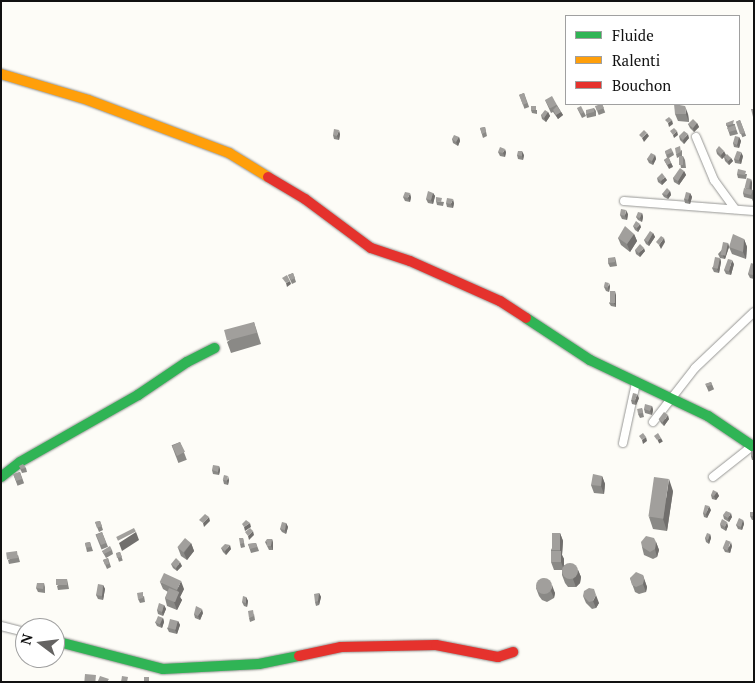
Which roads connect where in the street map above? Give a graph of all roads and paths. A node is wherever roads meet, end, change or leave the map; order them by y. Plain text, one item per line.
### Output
1 (1, 74) edge
2 (696, 137) dead end
3 (624, 201) dead end
4 (735, 209) junction
5 (754, 210) edge
6 (754, 312) edge
7 (215, 348) dead end
8 (636, 383) junction
9 (671, 397) junction
10 (653, 422) dead end
11 (623, 443) dead end
12 (752, 447) edge
13 (1, 477) edge
14 (713, 478) dead end
15 (1, 626) edge
16 (15, 630) edge
17 (65, 644) edge
18 (512, 652) dead end

1 - 8 street
2 - 4 street
3 - 4 street
4 - 5 street
6 - 9 street
7 - 13 street
8 - 9 street
8 - 11 street
9 - 10 street
9 - 12 street
12 - 14 street
15 - 16 street
17 - 18 street

